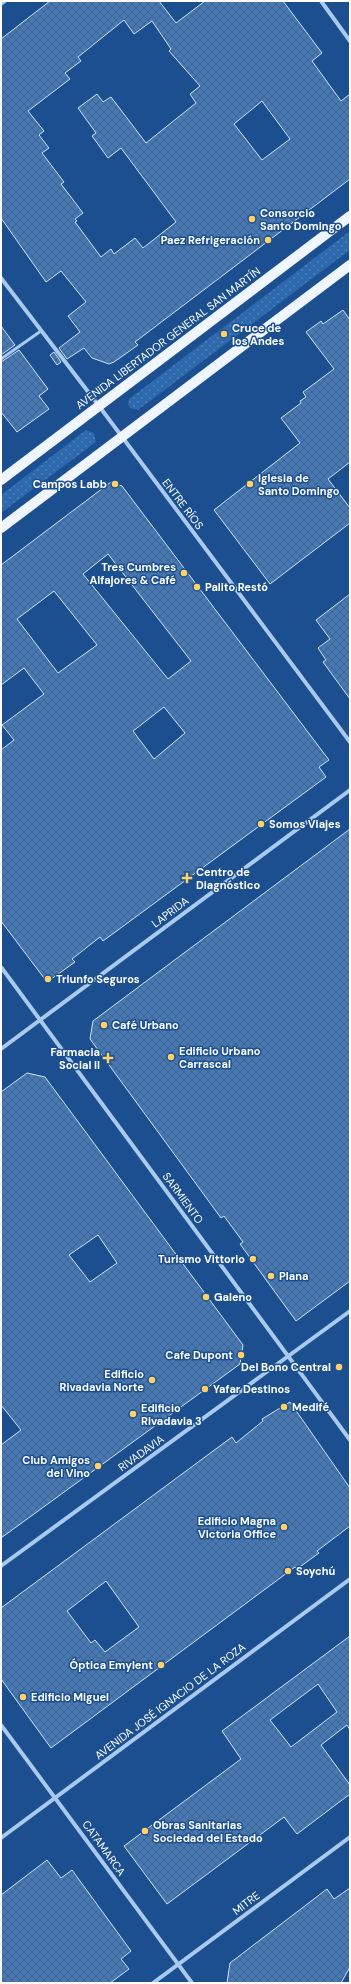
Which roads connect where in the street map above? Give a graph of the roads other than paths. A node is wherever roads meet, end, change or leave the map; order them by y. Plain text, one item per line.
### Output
1 (5, 1) edge
2 (321, 1) edge
3 (1, 4) edge
4 (350, 41) edge
5 (350, 216) edge
6 (350, 265) edge
7 (1, 278) edge
8 (41, 331) junction
9 (1, 359) edge
10 (99, 406) junction
11 (122, 437) junction
12 (1, 480) edge
13 (1, 528) edge
14 (350, 742) edge
15 (350, 790) edge
16 (1, 967) edge
17 (40, 1019) junction
18 (1, 1048) edge
19 (350, 1311) edge
20 (288, 1356) junction
21 (350, 1440) edge
22 (1, 1566) edge
23 (350, 1579) edge
24 (1, 1725) edge
25 (55, 1798) junction
26 (350, 1837) edge
27 (1, 1838) edge
28 (178, 1964) junction
29 (153, 1983) edge
30 (192, 1983) edge

1 - 3 street
2 - 4 street
5 - 10 main road, AVENIDA LIBERTADOR GENERAL SAN MARTÍN
6 - 11 main road
7 - 8 street, ENTRE RÍOS
8 - 9 lane
8 - 10 street, ENTRE RÍOS
10 - 11 street, ENTRE RÍOS
10 - 12 main road, AVENIDA LIBERTADOR GENERAL SAN MARTÍN
11 - 13 main road
11 - 14 street, ENTRE RÍOS
15 - 17 street, LAPRIDA
16 - 17 street, SARMIENTO
17 - 18 street, LAPRIDA
17 - 20 street, SARMIENTO
19 - 20 street, RIVADAVIA
20 - 21 street, SARMIENTO
20 - 22 street, RIVADAVIA
23 - 25 street, AVENIDA JOSÉ IGNACIO DE LA ROZA
24 - 25 street, CATAMARCA
25 - 27 street, AVENIDA JOSÉ IGNACIO DE LA ROZA
25 - 28 street, CATAMARCA
26 - 28 street, MITRE
28 - 29 street, MITRE
28 - 30 street, CATAMARCA

